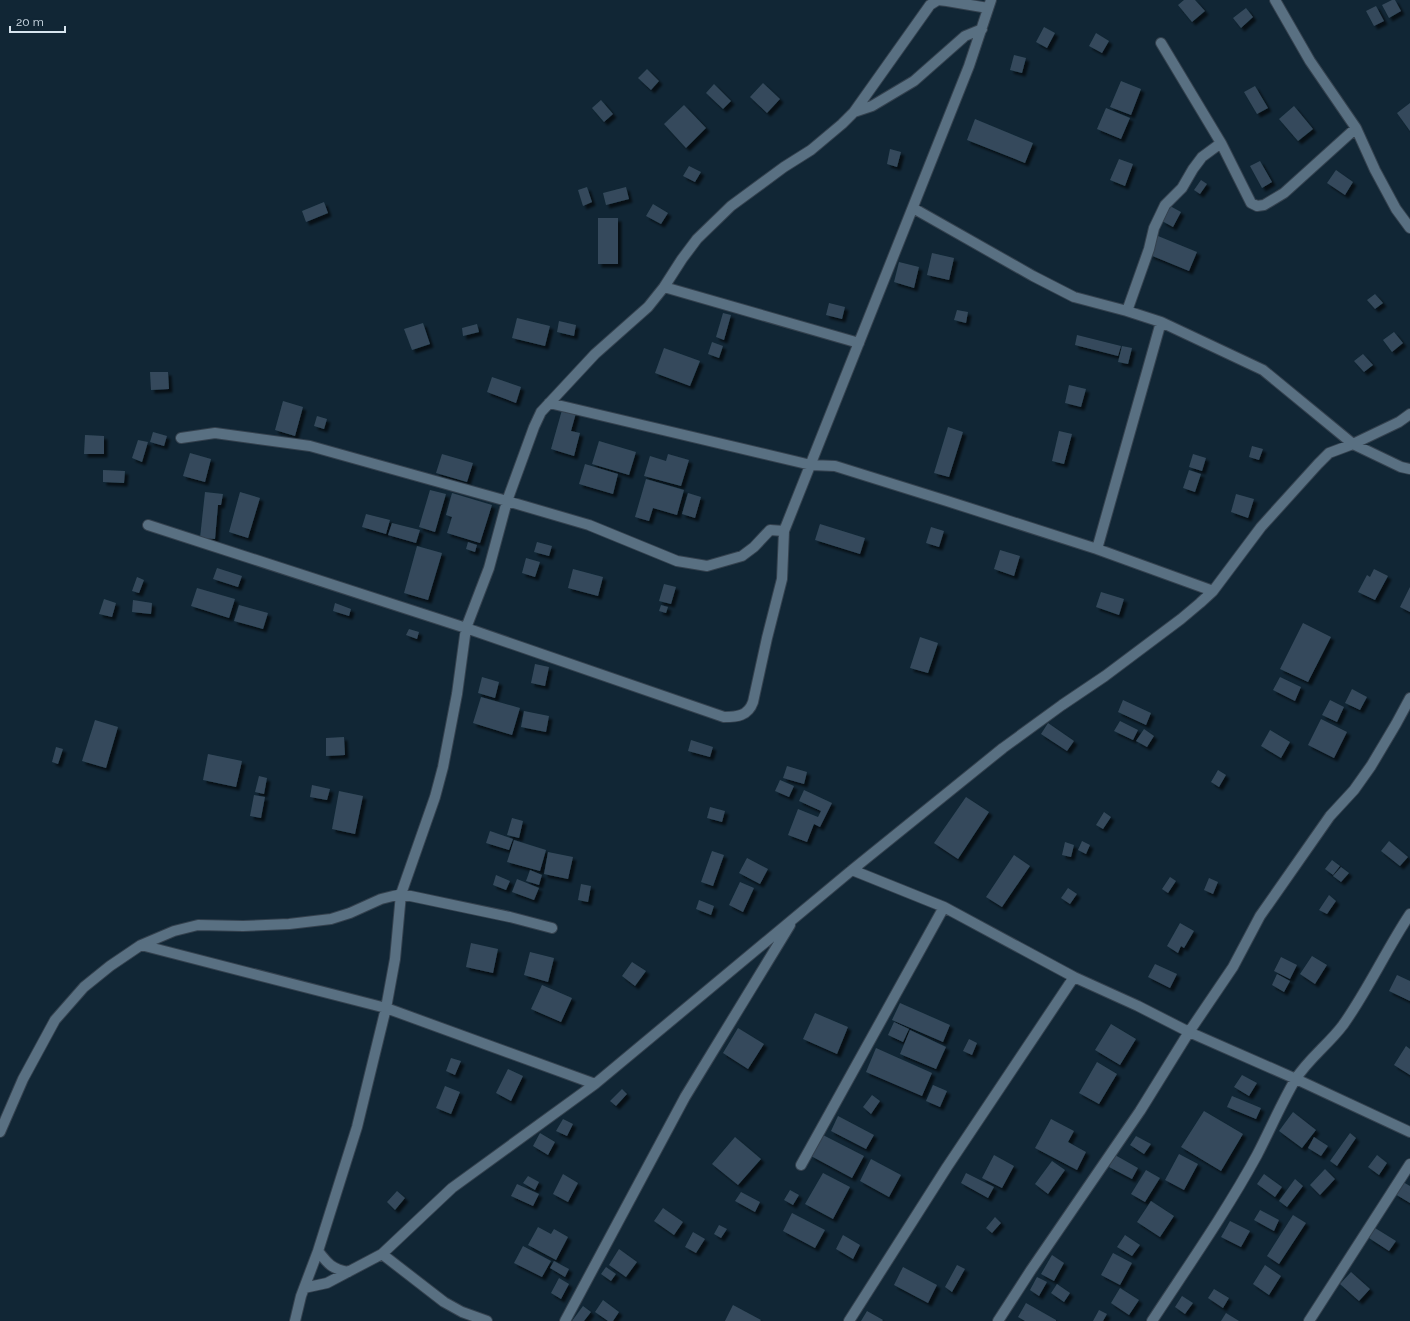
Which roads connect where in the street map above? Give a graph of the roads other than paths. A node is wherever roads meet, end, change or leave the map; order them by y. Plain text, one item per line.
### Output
1 (1275, 0) edge
2 (990, 4) edge
3 (982, 28) junction
4 (1161, 44) dead end
5 (854, 112) junction
6 (1356, 128) junction
7 (1221, 143) junction
8 (913, 208) junction
9 (1410, 228) edge
10 (664, 287) junction
11 (1127, 311) junction
12 (1161, 322) junction
13 (859, 343) junction
14 (550, 403) junction
15 (1410, 414) edge
16 (181, 438) dead end
17 (1353, 444) junction
18 (811, 465) junction
19 (1410, 469) edge
20 (508, 501) junction
21 (148, 525) dead end
22 (784, 531) junction
23 (1097, 549) junction
24 (1213, 591) junction
25 (466, 628) junction
26 (1410, 698) edge
27 (852, 870) junction
28 (401, 894) junction
29 (944, 907) junction
30 (1410, 914) edge
31 (796, 916) junction
32 (552, 928) dead end
33 (141, 945) junction
34 (1074, 977) junction
35 (386, 1008) junction
36 (1189, 1032) junction
37 (1296, 1079) junction
38 (595, 1084) junction
39 (0, 1132) edge
40 (1410, 1132) edge
41 (1410, 1164) edge
42 (801, 1165) dead end
43 (318, 1251) junction
44 (382, 1254) junction
45 (348, 1272) junction
46 (304, 1288) junction
47 (295, 1321) edge
48 (487, 1321) edge
49 (565, 1321) edge
50 (849, 1321) edge
51 (998, 1321) edge
52 (1152, 1321) edge
53 (1310, 1321) edge

1 - 6 street
2 - 3 street
2 - 5 street
3 - 5 street
3 - 8 street
4 - 7 street
5 - 10 street
6 - 7 street
6 - 9 street
7 - 11 street
8 - 11 street
8 - 13 street
10 - 13 street
10 - 14 street
11 - 12 street
12 - 17 street
12 - 23 street
13 - 18 street
14 - 18 street
14 - 20 street
15 - 17 street
16 - 20 street
17 - 19 street
17 - 24 street
18 - 22 street
18 - 23 street
20 - 22 street
20 - 25 street
21 - 25 street
22 - 25 street
23 - 24 street
24 - 27 street
25 - 28 street
26 - 36 street
27 - 29 street
27 - 31 street
28 - 32 street
28 - 33 street
28 - 35 street
29 - 34 street
29 - 42 street
30 - 37 street
31 - 38 street
31 - 49 street
33 - 35 street
33 - 39 street
34 - 36 street
34 - 50 street
35 - 38 street
35 - 43 street
36 - 37 street
36 - 51 street
37 - 40 street
37 - 52 street
38 - 44 street
41 - 53 street
43 - 45 street
43 - 46 street
44 - 45 street
44 - 48 street
45 - 46 street
46 - 47 street

